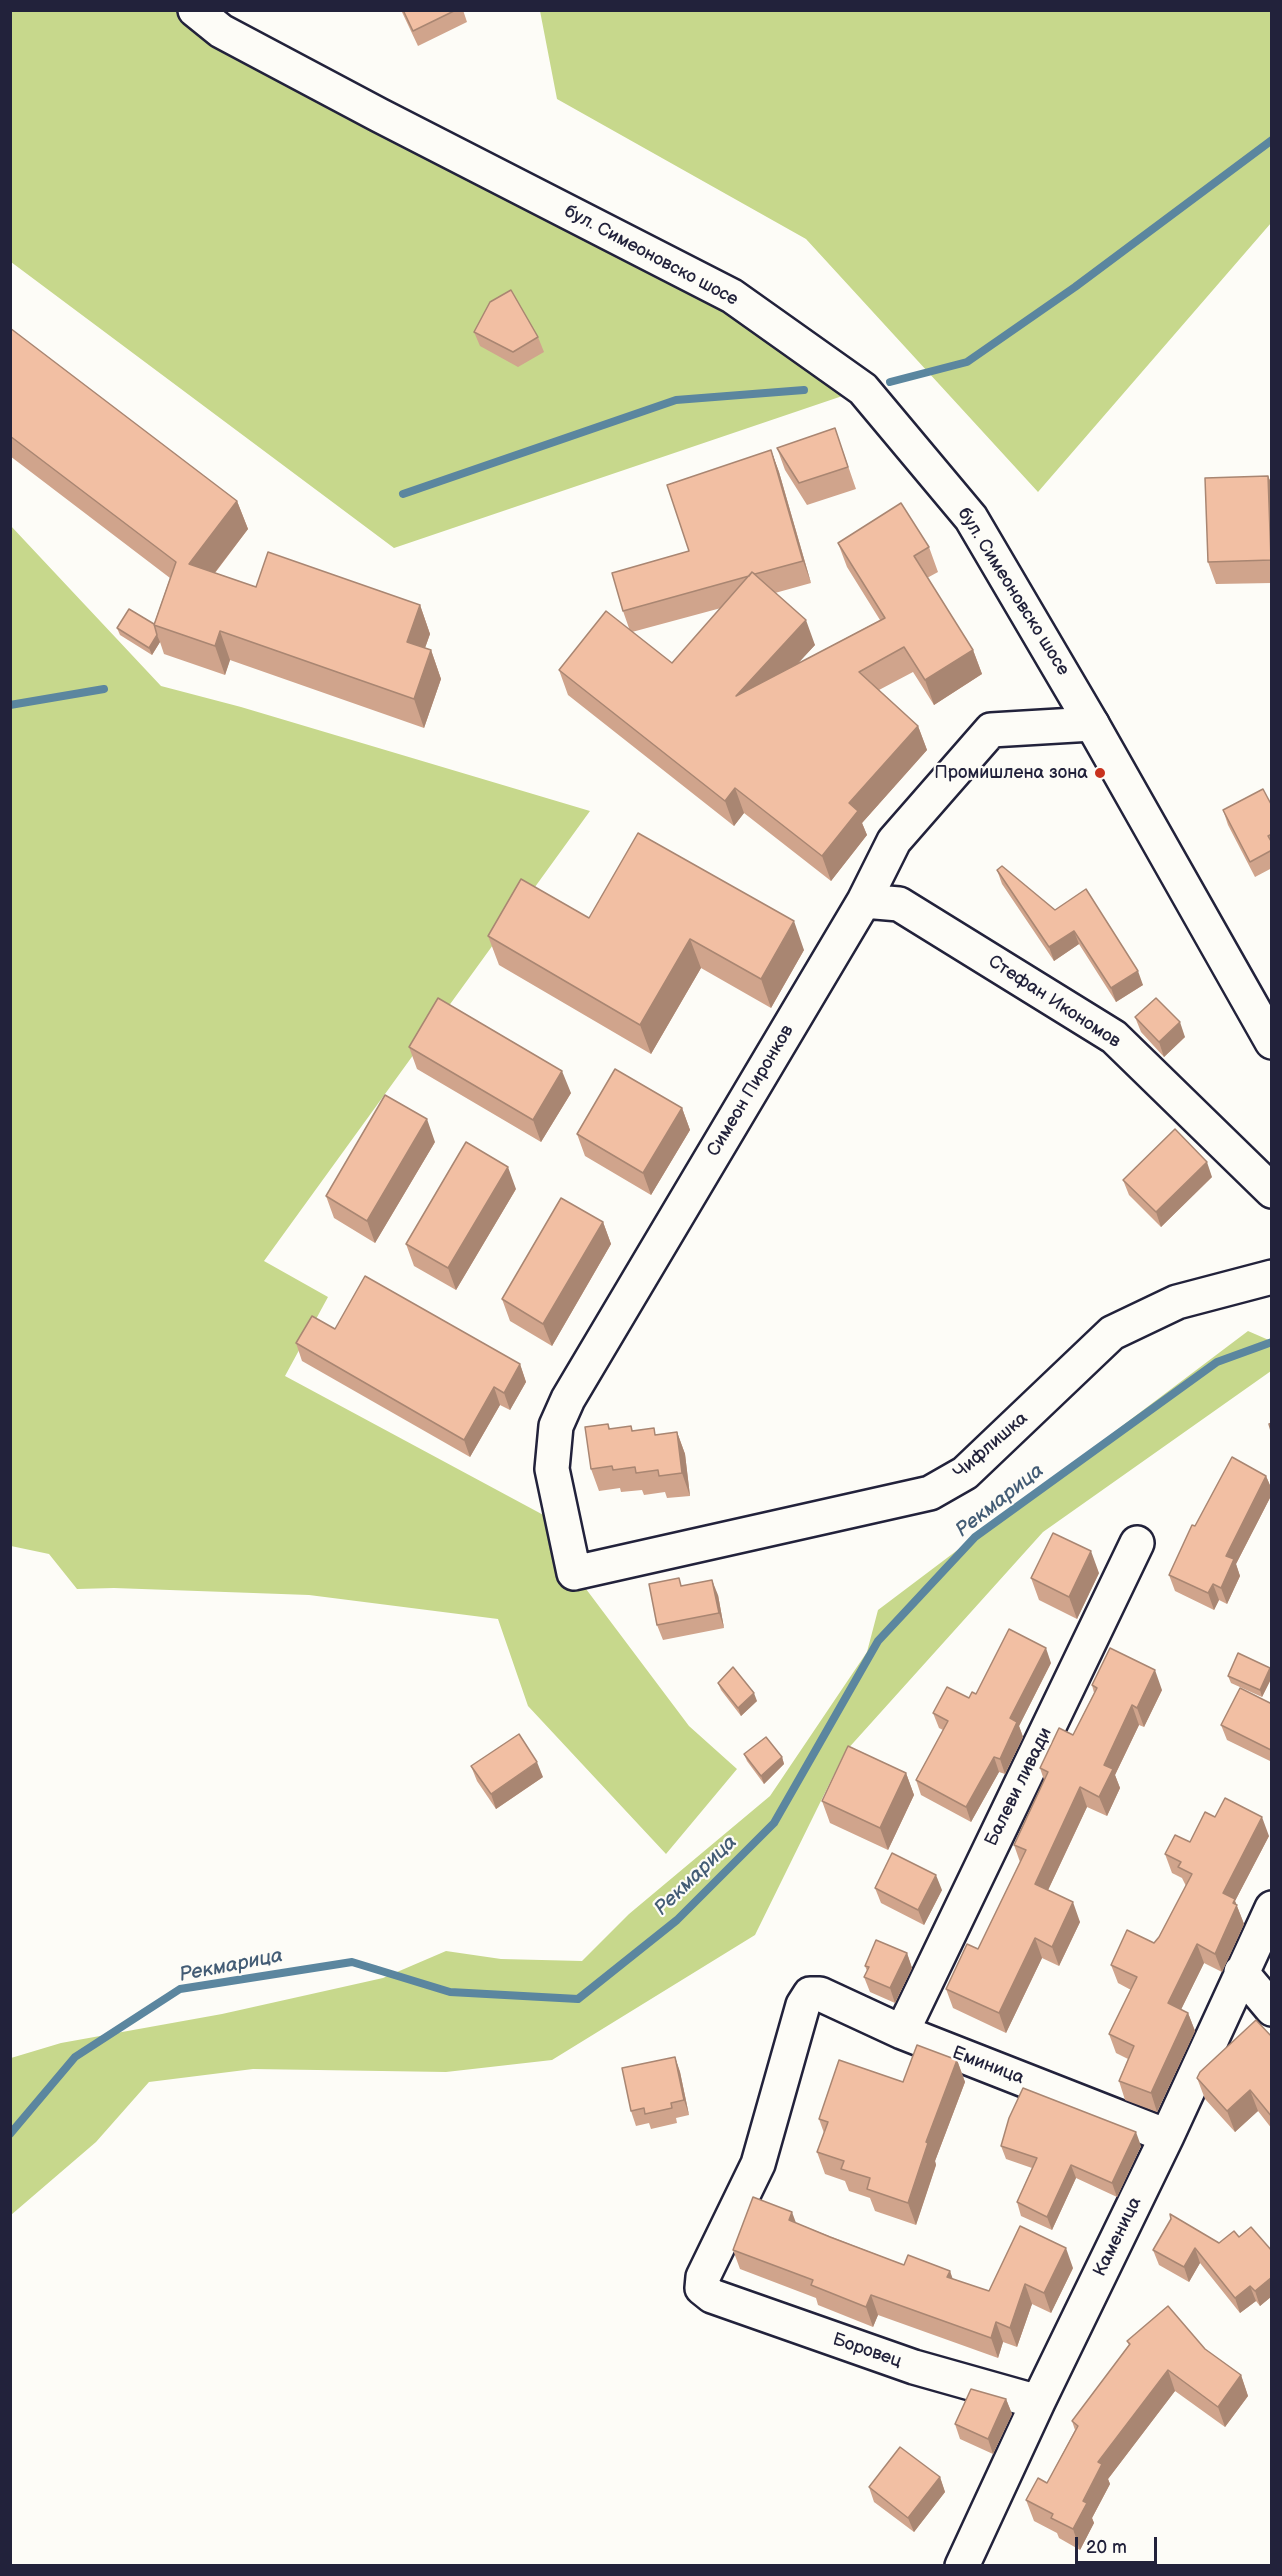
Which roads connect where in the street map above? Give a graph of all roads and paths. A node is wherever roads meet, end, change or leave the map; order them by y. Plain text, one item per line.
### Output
1 (195, 10) edge
2 (1092, 724) junction
3 (864, 901) junction
4 (1272, 1042) edge
5 (1272, 1191) edge
6 (1272, 1277) edge
7 (1137, 1543) dead end
8 (574, 1573) joint
9 (1272, 1908) edge
10 (1241, 1972) junction
11 (1272, 2009) edge
12 (902, 2032) junction
13 (1167, 2136) junction
14 (702, 2288) joint
15 (1038, 2402) junction
16 (962, 2565) edge

1 - 2 street, бул. Симеоновско шосе
2 - 3 street, Симеон Пиронков
2 - 4 street, бул. Симеоновско шосе
3 - 5 street, Стефан Икономов
3 - 8 street, Симеон Пиронков
6 - 8 street, Чифлишка
7 - 12 street, Балеви ливади
9 - 10 street, Каменица
10 - 11 street
10 - 13 street, Каменица
12 - 13 street, Еминица
12 - 14 street, Еминица
13 - 15 street, Каменица
14 - 15 street, Боровец
15 - 16 street, Каменица

